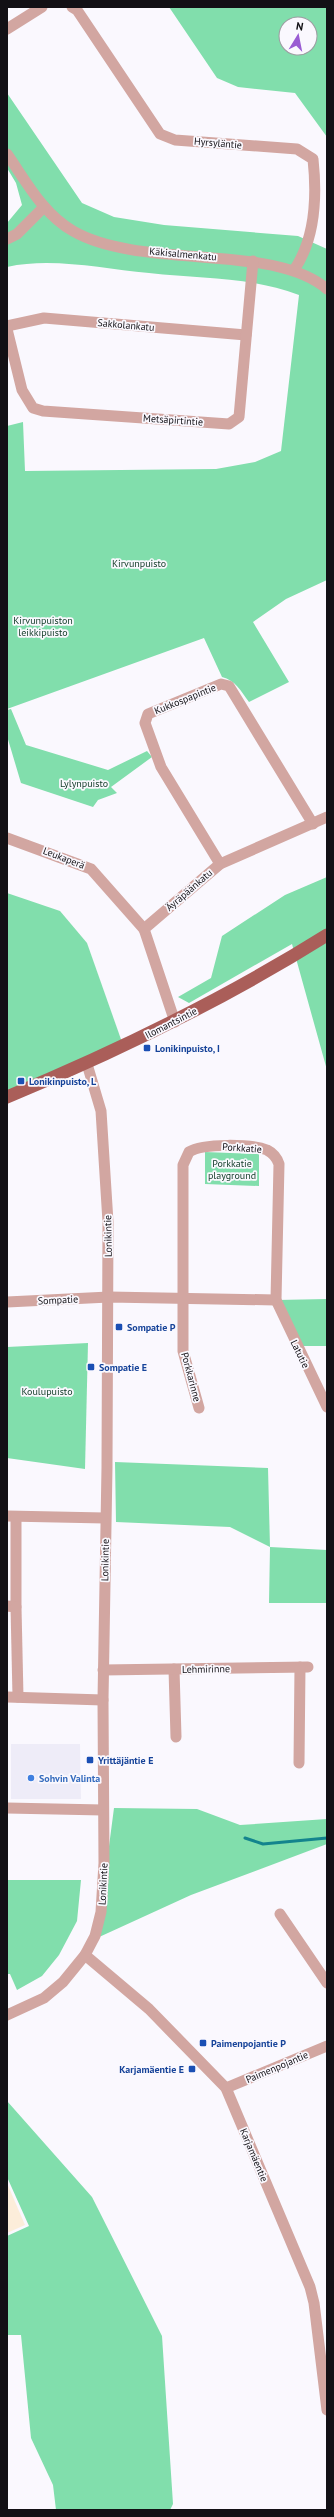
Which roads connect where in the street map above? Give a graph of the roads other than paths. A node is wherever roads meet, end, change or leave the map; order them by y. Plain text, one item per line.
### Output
1 (42, 7) edge
2 (72, 7) edge
3 (7, 29) edge
4 (7, 154) edge
5 (44, 207) junction
6 (7, 239) edge
7 (253, 261) junction
8 (294, 270) junction
9 (327, 289) edge
10 (7, 326) edge
11 (7, 329) edge
12 (246, 335) junction
13 (327, 816) edge
14 (313, 824) junction
15 (7, 838) edge
16 (220, 864) junction
17 (144, 929) junction
18 (327, 935) edge
19 (175, 1022) junction
20 (87, 1064) junction
21 (7, 1097) edge
22 (109, 1298) junction
23 (182, 1298) junction
24 (276, 1300) junction
25 (7, 1302) edge
26 (327, 1407) edge
27 (199, 1408) dead end
28 (11, 1517) edge
29 (105, 1518) junction
30 (12, 1607) edge
31 (174, 1669) junction
32 (104, 1670) junction
33 (12, 1698) edge
34 (103, 1700) junction
35 (176, 1737) dead end
36 (299, 1763) dead end
37 (7, 1808) edge
38 (103, 1810) junction
39 (280, 1914) dead end
40 (85, 1955) junction
41 (327, 1983) edge
42 (7, 2015) edge
43 (327, 2046) edge
44 (226, 2088) junction
45 (327, 2410) edge

1 - 3 street
2 - 8 street, Hyrsyläntie
4 - 5 street, Käkisalmenkatu
5 - 6 street
5 - 7 street, Käkisalmenkatu
7 - 8 street, Käkisalmenkatu
7 - 12 street, Metsäpirtintie
8 - 9 street, Käkisalmenkatu
10 - 12 street, Sakkolankatu
11 - 12 street, Metsäpirtintie
13 - 14 street, Äyräpäänkatu
14 - 16 street, Äyräpäänkatu
14 - 16 street, Kukkospapintie
15 - 17 street, Leukaperä
16 - 17 street, Äyräpäänkatu
17 - 19 street
18 - 19 main road, Ilomantsintie
19 - 20 main road, Ilomantsintie
20 - 21 main road, Ilomantsintie
20 - 22 street, Lonikintie
22 - 23 street
22 - 25 street, Sompatie
22 - 29 street, Lonikintie
23 - 24 street
23 - 24 street, Porkkatie
23 - 27 street, Porkkarinne
24 - 26 street, Latutie
28 - 29 street
28 - 30 street
29 - 32 street, Lonikintie
30 - 33 street
31 - 32 street, Lehmirinne
31 - 35 street
31 - 36 street, Lehmirinne
32 - 34 street, Lonikintie
33 - 34 street
34 - 38 street, Lonikintie
37 - 38 street
38 - 40 street, Lonikintie
39 - 41 street
40 - 42 street, Lonikintie
40 - 44 street, Karjamäentie
43 - 44 street, Paimenpojantie
44 - 45 street, Karjamäentie

